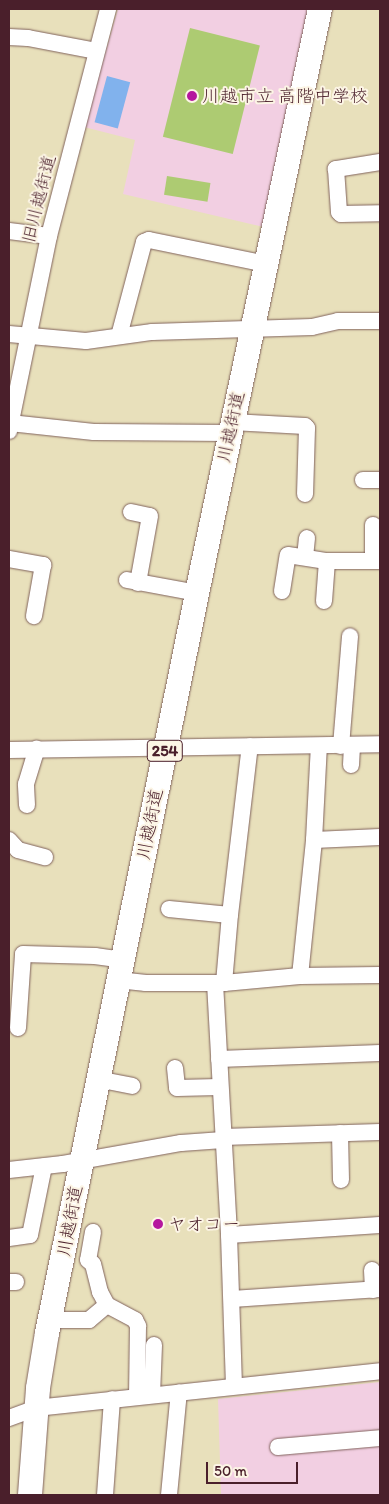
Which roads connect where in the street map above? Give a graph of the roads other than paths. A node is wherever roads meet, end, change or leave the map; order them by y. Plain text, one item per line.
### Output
1 (108, 9) edge
2 (320, 9) edge
3 (9, 39) edge
4 (96, 51) junction
5 (380, 162) edge
6 (380, 213) edge
7 (9, 231) edge
8 (49, 236) junction
9 (266, 264) junction
10 (380, 321) edge
11 (253, 327) junction
12 (9, 334) edge
13 (29, 335) junction
14 (119, 336) junction
15 (10, 427) edge
16 (231, 427) junction
17 (364, 480) dead end
18 (380, 480) edge
19 (305, 494) dead end
20 (131, 512) dead end
21 (373, 525) dead end
22 (307, 538) dead end
23 (305, 557) junction
24 (9, 559) edge
25 (327, 561) junction
26 (377, 561) edge
27 (282, 591) dead end
28 (197, 593) junction
29 (324, 601) dead end
30 (34, 616) dead end
31 (350, 636) dead end
32 (380, 744) edge
33 (347, 745) junction
34 (250, 746) junction
35 (319, 746) junction
36 (37, 749) junction
37 (166, 749) junction
38 (9, 750) edge
39 (351, 765) dead end
40 (27, 805) dead end
41 (380, 837) edge
42 (9, 840) edge
43 (314, 840) junction
44 (46, 857) dead end
45 (169, 909) dead end
46 (230, 915) junction
47 (16, 953) edge
48 (121, 970) junction
49 (380, 975) edge
50 (300, 976) junction
51 (220, 983) junction
52 (18, 1028) dead end
53 (380, 1054) edge
54 (219, 1059) junction
55 (175, 1068) dead end
56 (98, 1079) junction
57 (132, 1086) dead end
58 (219, 1087) junction
59 (380, 1132) edge
60 (340, 1133) junction
61 (223, 1138) junction
62 (81, 1160) junction
63 (44, 1166) junction
64 (9, 1170) edge
65 (341, 1180) dead end
66 (380, 1225) edge
67 (93, 1232) dead end
68 (229, 1235) junction
69 (9, 1238) edge
70 (88, 1260) junction
71 (62, 1264) junction
72 (372, 1270) dead end
73 (377, 1289) edge
74 (232, 1298) junction
75 (108, 1305) junction
76 (50, 1320) junction
77 (154, 1345) dead end
78 (380, 1371) edge
79 (234, 1386) junction
80 (179, 1392) junction
81 (144, 1395) junction
82 (112, 1399) junction
83 (36, 1408) junction
84 (9, 1418) edge
85 (380, 1438) edge
86 (278, 1447) dead end
87 (30, 1495) edge
88 (105, 1495) edge
89 (169, 1495) edge

1 - 4 street, 旧川越街道
2 - 9 highway, 川越街道 / 254
3 - 4 street
4 - 8 street, 旧川越街道
5 - 6 street
7 - 8 street
8 - 13 street, 旧川越街道
9 - 11 highway, 川越街道 / 254
9 - 14 street
10 - 11 street
11 - 14 street
11 - 16 highway, 川越街道 / 254
12 - 13 street
13 - 14 street
13 - 15 street, 旧川越街道
15 - 16 street
16 - 19 street
16 - 28 highway, 川越街道 / 254
17 - 18 street
20 - 28 street
21 - 26 street
22 - 23 street
23 - 25 street
23 - 27 street
24 - 30 street
25 - 26 street
25 - 29 street
28 - 37 highway, 川越街道 / 254
31 - 33 street
32 - 33 street
33 - 35 street
33 - 39 street
34 - 35 street
34 - 37 street
34 - 46 street
35 - 43 street
36 - 37 street
36 - 38 street
36 - 40 street
37 - 48 highway, 川越街道 / 254
41 - 43 street
42 - 44 street
43 - 50 street
45 - 46 street
46 - 51 street
47 - 48 street
47 - 52 street
48 - 51 street
48 - 56 highway, 川越街道 / 254
49 - 50 street
50 - 51 street
51 - 54 street
53 - 54 street
54 - 58 street
55 - 58 street
56 - 57 street
56 - 62 highway, 川越街道 / 254
58 - 61 street
59 - 60 street
60 - 61 street
60 - 65 street
61 - 62 street
61 - 68 street
62 - 63 street
62 - 71 highway, 川越街道 / 254
63 - 64 street
63 - 69 street
66 - 68 street
67 - 70 street
68 - 74 street
70 - 71 street
70 - 75 street
71 - 76 highway, 川越街道 / 254
72 - 73 street
73 - 74 street
74 - 79 street
75 - 76 street
75 - 81 street
76 - 83 highway, 川越街道 / 254
77 - 81 street
78 - 79 street
79 - 80 street
80 - 81 street
80 - 89 street
81 - 82 street
82 - 83 street
82 - 88 street
83 - 84 street
83 - 87 highway, 川越街道 / 254
85 - 86 street

